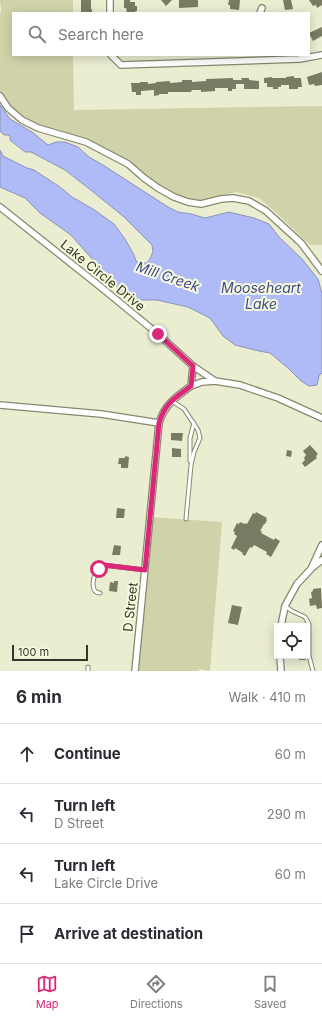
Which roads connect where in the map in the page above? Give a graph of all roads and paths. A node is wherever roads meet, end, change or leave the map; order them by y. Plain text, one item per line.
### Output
1 (110, 0) edge
2 (110, 12) edge
3 (322, 55) edge
4 (112, 56) edge
5 (258, 58) edge
6 (0, 96) edge
7 (0, 207) edge
8 (322, 271) edge
9 (193, 366) junction
10 (214, 380) junction
11 (191, 386) junction
12 (172, 400) junction
13 (0, 405) edge
14 (322, 418) edge
15 (159, 423) junction
16 (194, 423) junction
17 (190, 464) junction
18 (186, 519) dead end
19 (322, 545) edge
20 (322, 560) edge
21 (311, 569) junction
22 (145, 570) junction
23 (100, 593) dead end
24 (285, 606) junction
25 (282, 623) edge
26 (280, 659) edge
27 (88, 667) dead end
28 (88, 671) edge
29 (135, 671) edge
30 (281, 671) edge
31 (313, 671) edge

1 - 2 street
3 - 5 street
4 - 5 street
6 - 8 street
7 - 9 street, Lake Circle Drive
9 - 10 street, Lake Circle Drive
9 - 11 street
10 - 11 street
10 - 14 street, Lake Circle Drive
11 - 12 street, D Street
12 - 15 street, D Street
12 - 16 lane
13 - 15 street
15 - 22 street, D Street
16 - 17 lane
16 - 17 lane
17 - 18 lane
19 - 21 street
20 - 21 street
21 - 24 street
22 - 23 lane
22 - 29 street, D Street
24 - 25 street
24 - 31 lane
26 - 30 street
27 - 28 lane

